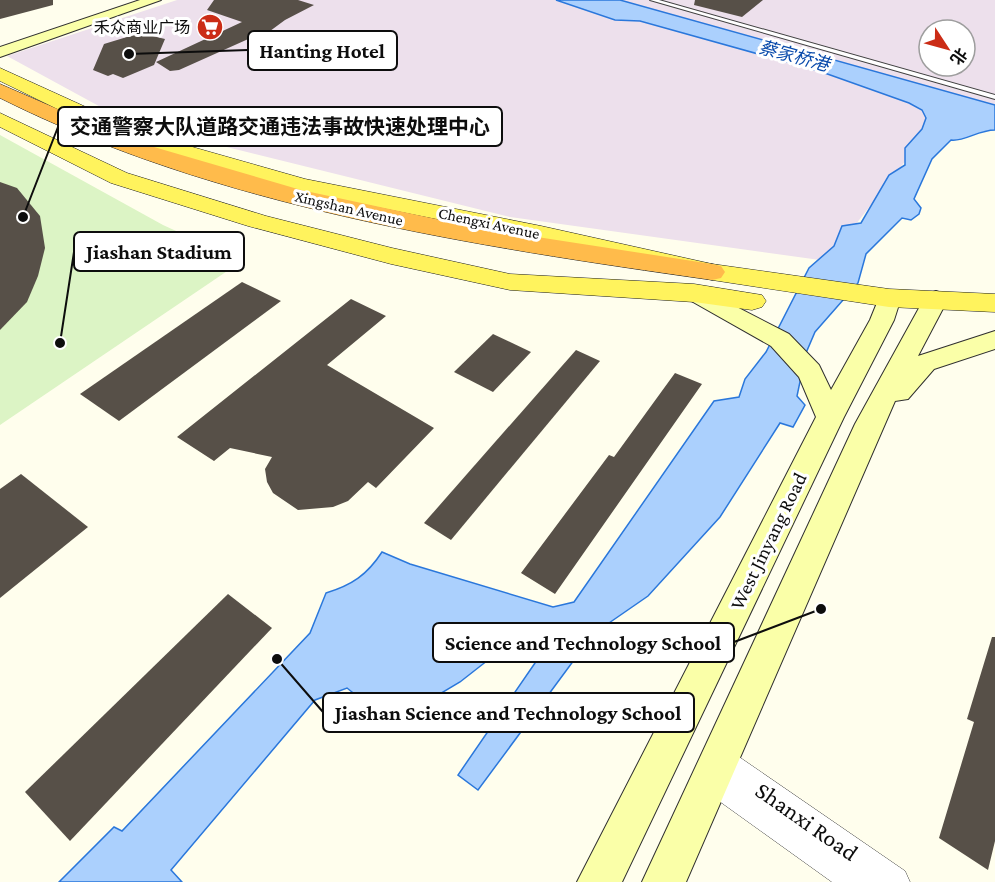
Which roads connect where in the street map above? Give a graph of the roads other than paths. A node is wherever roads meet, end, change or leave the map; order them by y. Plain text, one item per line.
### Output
1 (154, 0) edge
2 (653, 0) edge
3 (23, 44) junction
4 (0, 46) edge
5 (0, 52) edge
6 (1, 75) edge
7 (995, 97) edge
8 (0, 106) edge
9 (0, 119) edge
10 (543, 258) junction
11 (712, 272) junction
12 (692, 293) junction
13 (995, 303) edge
14 (775, 305) junction
15 (885, 309) junction
16 (931, 310) junction
17 (995, 325) edge
18 (995, 340) edge
19 (830, 417) junction
20 (869, 424) junction
21 (715, 769) junction
22 (599, 882) edge
23 (664, 882) edge
24 (859, 882) edge
25 (894, 882) edge

1 - 3 main road
2 - 7 lane
3 - 4 main road
3 - 5 main road
3 - 6 main road
6 - 10 highway, Xingshan Avenue
6 - 11 main road, Chengxi Avenue
8 - 10 highway, Xingshan Avenue
9 - 12 main road, Chengxi Avenue
10 - 11 highway, Xingshan Avenue
10 - 12 highway, Xingshan Avenue
11 - 14 main road, Chengxi Avenue
12 - 14 main road, Chengxi Avenue
13 - 16 main road, Chengxi Avenue
14 - 15 main road, Chengxi Avenue
14 - 19 main road
15 - 16 main road, Chengxi Avenue
15 - 19 main road, West Jinyang Road
16 - 17 main road, Chengxi Avenue
16 - 20 main road
18 - 20 main road
19 - 22 main road, West Jinyang Road
20 - 21 main road
21 - 23 main road
21 - 24 street, Shanxi Road
21 - 25 street, Shanxi Road

